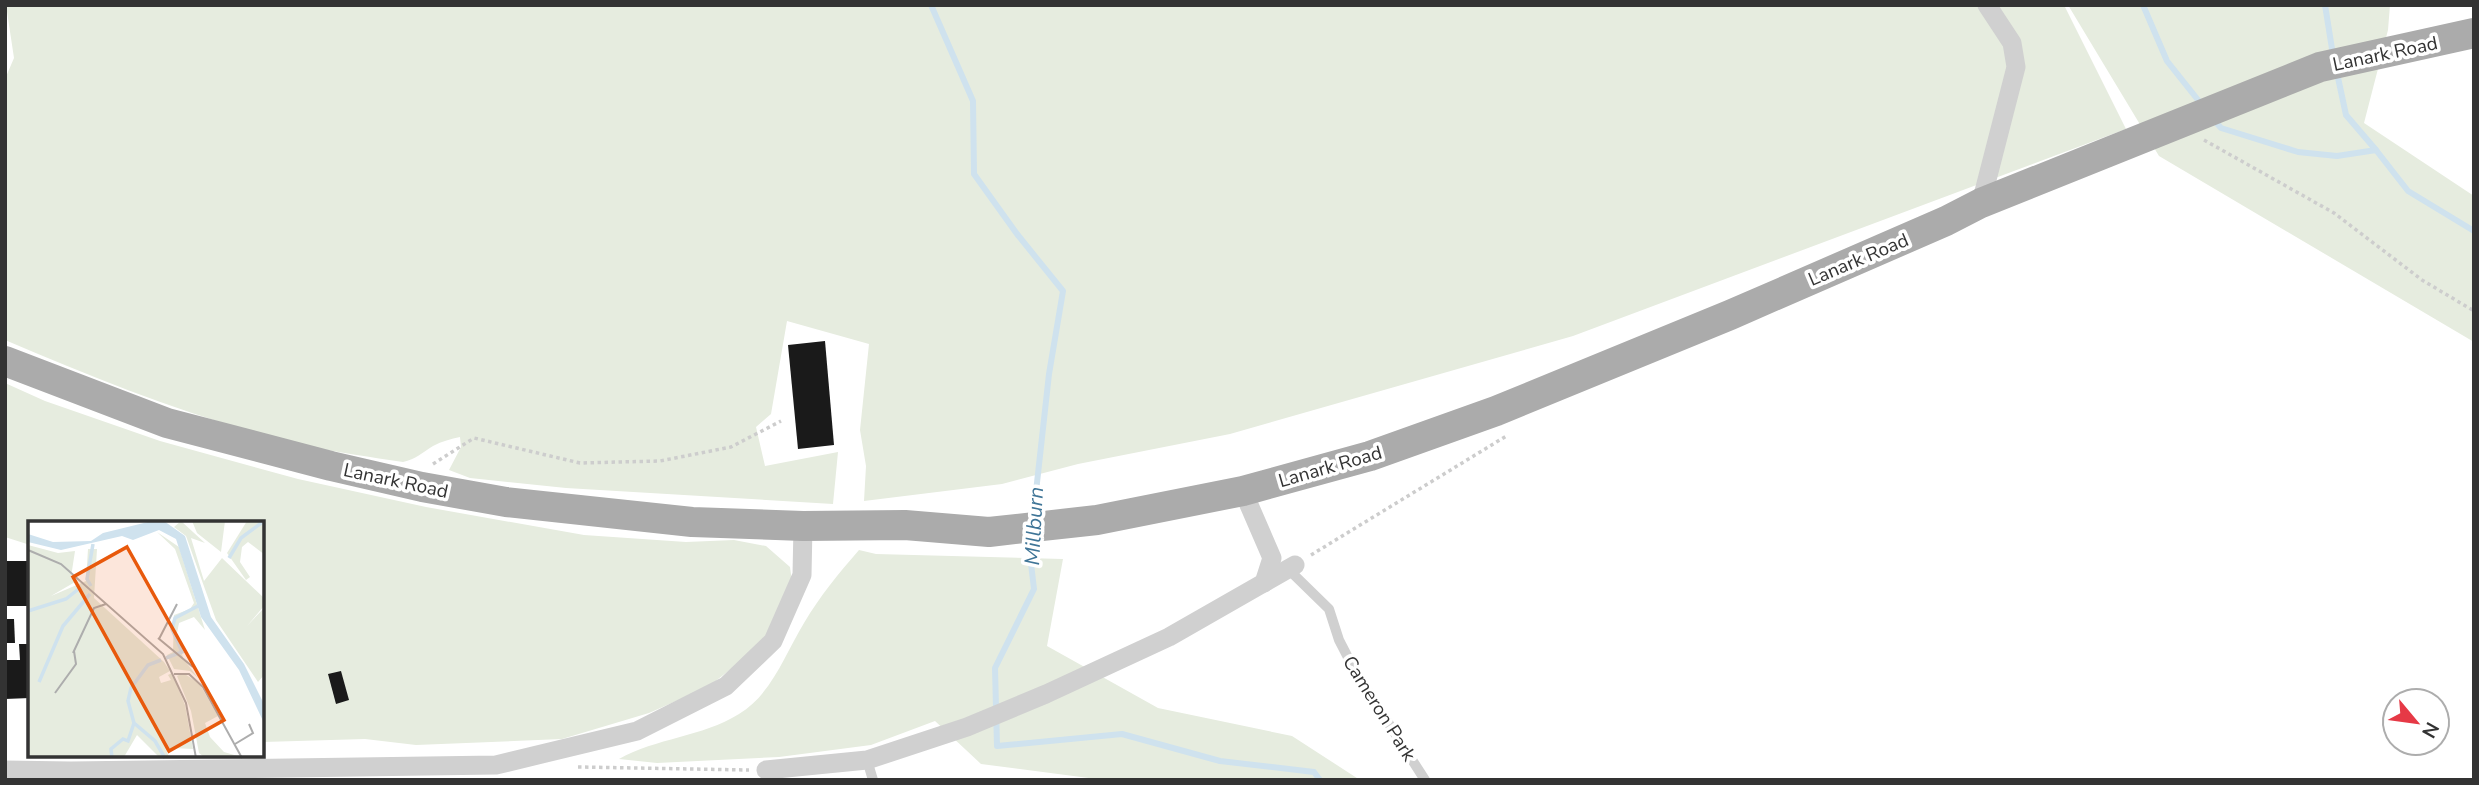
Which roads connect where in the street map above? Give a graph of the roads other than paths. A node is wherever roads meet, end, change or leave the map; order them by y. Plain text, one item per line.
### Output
1 (1987, 5) edge
2 (2474, 33) edge
3 (1981, 203) junction
4 (5, 361) edge
5 (1243, 491) junction
6 (803, 526) junction
7 (1292, 567) joint
8 (1264, 583) junction
9 (867, 760) junction
10 (5, 769) edge
11 (766, 770) road end
12 (71, 775) edge
13 (873, 780) edge
14 (1425, 780) edge

1 - 3 street
2 - 3 main road, Lanark Road
3 - 5 main road, Lanark Road
4 - 6 main road, Lanark Road
5 - 6 main road, Lanark Road
5 - 8 street
6 - 12 street
7 - 8 street
7 - 14 lane, Cameron Park
8 - 9 street
9 - 11 street
9 - 13 lane
10 - 12 street

